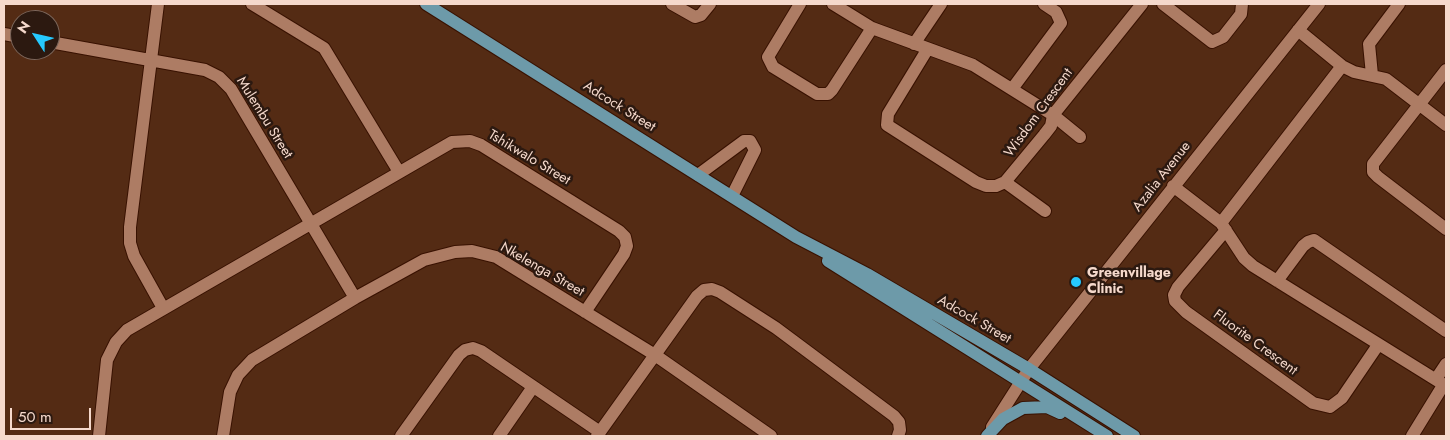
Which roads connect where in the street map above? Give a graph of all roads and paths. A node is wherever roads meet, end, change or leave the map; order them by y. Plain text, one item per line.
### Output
1 (158, 4) edge
2 (252, 4) edge
3 (426, 4) edge
4 (672, 4) edge
5 (710, 4) edge
6 (800, 4) edge
7 (832, 4) edge
8 (941, 4) edge
9 (1044, 4) edge
10 (1142, 4) edge
11 (1163, 4) edge
12 (1242, 4) edge
13 (1319, 4) edge
14 (1399, 4) edge
15 (852, 9) edge
16 (872, 28) junction
17 (1298, 30) junction
18 (60, 44) edge
19 (914, 44) junction
20 (927, 50) junction
21 (151, 60) junction
22 (1342, 66) junction
23 (1446, 70) edge
24 (1372, 75) junction
25 (1012, 89) junction
26 (1419, 105) junction
27 (1053, 115) junction
28 (1446, 125) edge
29 (1080, 137) dead end
30 (399, 172) junction
31 (698, 175) junction
32 (1005, 182) junction
33 (1173, 186) junction
34 (732, 196) junction
35 (1045, 211) dead end
36 (311, 223) junction
37 (1224, 226) junction
38 (1446, 229) edge
39 (796, 237) junction
40 (1277, 282) junction
41 (355, 298) junction
42 (163, 308) junction
43 (585, 312) junction
44 (1446, 331) edge
45 (1378, 345) junction
46 (655, 355) junction
47 (1446, 364) edge
48 (1029, 368) junction
49 (1021, 380) junction
50 (1442, 383) edge
51 (533, 387) junction
52 (598, 434) edge
53 (99, 436) edge
54 (223, 436) edge
55 (401, 436) edge
56 (499, 436) edge
57 (771, 436) edge
58 (898, 436) edge
59 (986, 436) edge
60 (1102, 436) edge
61 (1107, 436) edge
62 (1134, 436) edge
63 (1412, 436) edge

1 - 21 street
2 - 30 street
3 - 31 main road, Adcock Street
4 - 5 street
6 - 16 street
7 - 15 street
8 - 19 street
9 - 25 street
10 - 27 street, Wisdom Crescent
11 - 12 street
13 - 17 street, Azalia Avenue
14 - 24 street
15 - 16 street
16 - 19 street
17 - 22 street
17 - 33 street, Azalia Avenue
18 - 21 street, Mulembu Street
19 - 20 street
20 - 25 street
20 - 32 street
21 - 36 street, Mulembu Street
21 - 42 street
22 - 24 street
22 - 37 street, Fluorite Crescent
23 - 26 street
24 - 26 street
25 - 27 street
26 - 28 street
26 - 38 street
27 - 29 street
27 - 32 street, Wisdom Crescent
30 - 36 street, Tshikwalo Street
30 - 43 street, Tshikwalo Street
31 - 34 main road, Adcock Street
31 - 34 street
32 - 35 street
33 - 37 street
33 - 48 street, Azalia Avenue
34 - 39 main road, Adcock Street
36 - 41 street, Mulembu Street
36 - 42 street, Tshikwalo Street
37 - 40 street
37 - 45 street, Fluorite Crescent
39 - 48 main road, Adcock Street
39 - 49 main road, Adcock Street
40 - 44 street
40 - 45 street
41 - 43 street, Nkelenga Street
41 - 54 street, Nkelenga Street
42 - 53 street, Tshikwalo Street
43 - 46 street, Nkelenga Street
45 - 50 street
46 - 52 street
46 - 57 street, Nkelenga Street
46 - 58 street
47 - 50 street
48 - 49 street, Azalia Avenue
48 - 62 main road, Adcock Street
49 - 59 street, Azalia Avenue
49 - 61 main road, Adcock Street
50 - 63 street
51 - 52 street
51 - 55 street
51 - 56 street
59 - 60 main road

